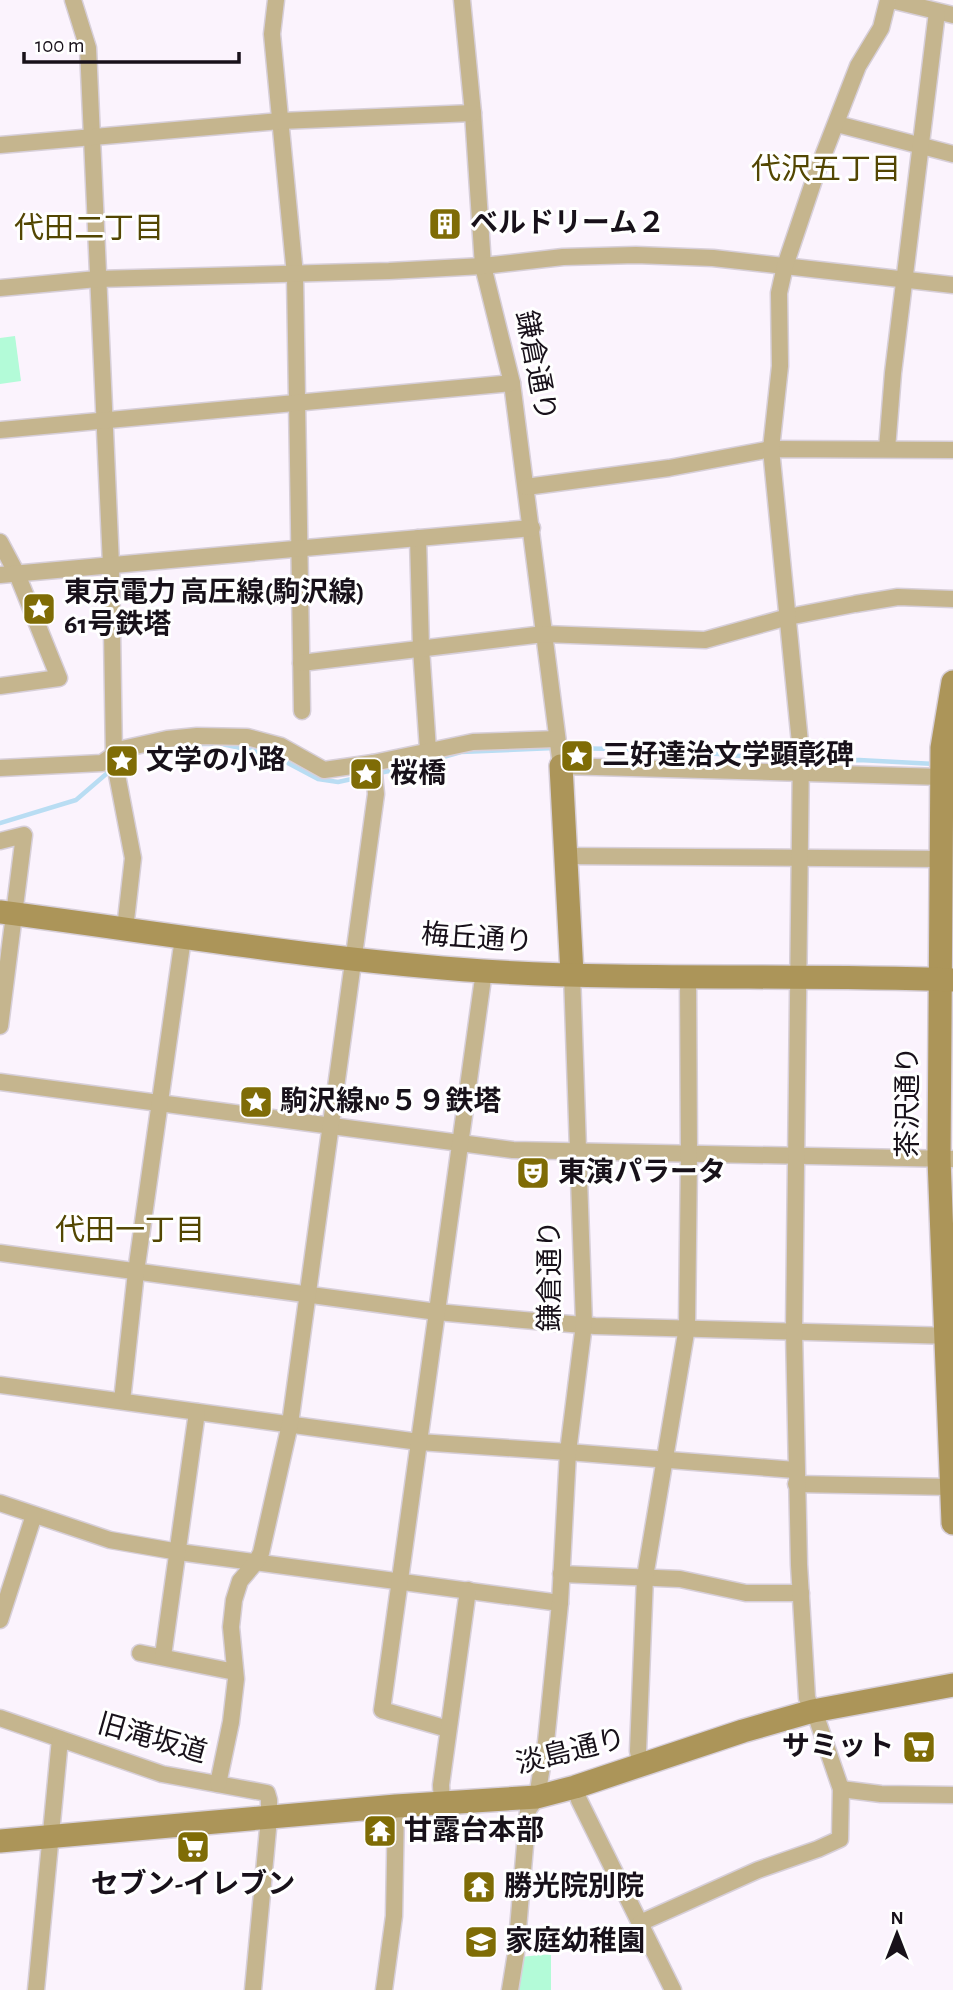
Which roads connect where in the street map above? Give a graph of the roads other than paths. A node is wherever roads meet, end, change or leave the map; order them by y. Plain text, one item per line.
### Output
1 (73, 0) edge
2 (275, 0) edge
3 (462, 0) edge
4 (890, 0) edge
5 (945, 13) edge
6 (473, 113) junction
7 (280, 121) junction
8 (837, 124) junction
9 (92, 137) junction
10 (0, 145) edge
11 (920, 145) junction
12 (953, 154) edge
13 (483, 266) junction
14 (785, 266) junction
15 (295, 275) junction
16 (97, 279) junction
17 (904, 280) junction
18 (953, 285) edge
19 (0, 288) edge
20 (512, 383) junction
21 (298, 403) junction
22 (103, 421) junction
23 (0, 430) edge
24 (771, 449) junction
25 (887, 449) junction
26 (953, 450) edge
27 (526, 487) junction
28 (532, 528) junction
29 (418, 538) junction
30 (0, 542) edge
31 (299, 549) junction
32 (111, 565) junction
33 (17, 574) junction
34 (0, 575) edge
35 (953, 600) edge
36 (788, 617) junction
37 (544, 634) junction
38 (421, 648) junction
39 (301, 663) junction
40 (953, 682) edge
41 (0, 686) edge
42 (302, 711) dead end
43 (429, 750) junction
44 (559, 750) junction
45 (115, 761) junction
46 (801, 765) junction
47 (0, 768) edge
48 (374, 772) junction
49 (945, 773) edge
50 (0, 841) edge
51 (566, 856) junction
52 (799, 856) junction
53 (942, 859) junction
54 (7, 913) edge
55 (125, 929) junction
56 (183, 939) junction
57 (353, 960) junction
58 (484, 971) junction
59 (572, 974) junction
60 (688, 976) junction
61 (797, 977) junction
62 (946, 980) edge
63 (0, 1026) edge
64 (0, 1082) edge
65 (159, 1103) junction
66 (331, 1127) junction
67 (460, 1144) junction
68 (579, 1152) junction
69 (689, 1155) junction
70 (796, 1156) junction
71 (946, 1159) edge
72 (0, 1253) edge
73 (136, 1272) junction
74 (308, 1294) junction
75 (437, 1312) junction
76 (584, 1324) junction
77 (687, 1327) junction
78 (794, 1331) junction
79 (949, 1336) edge
80 (0, 1385) edge
81 (122, 1401) junction
82 (197, 1412) junction
83 (290, 1424) junction
84 (419, 1443) junction
85 (568, 1452) junction
86 (665, 1459) junction
87 (796, 1477) junction
88 (952, 1478) edge
89 (0, 1503) edge
90 (34, 1516) junction
91 (953, 1523) edge
92 (179, 1552) junction
93 (256, 1562) junction
94 (561, 1574) junction
95 (645, 1577) junction
96 (400, 1581) junction
97 (468, 1590) junction
98 (801, 1593) junction
99 (560, 1603) junction
100 (0, 1620) edge
101 (140, 1653) dead end
102 (163, 1656) junction
103 (235, 1672) junction
104 (953, 1685) edge
105 (813, 1711) junction
106 (0, 1718) edge
107 (448, 1729) junction
108 (60, 1739) junction
109 (641, 1765) junction
110 (218, 1784) junction
111 (575, 1787) junction
112 (841, 1789) junction
113 (953, 1795) edge
114 (537, 1797) junction
115 (442, 1803) junction
116 (396, 1807) junction
117 (269, 1818) junction
118 (50, 1837) junction
119 (0, 1841) edge
120 (640, 1923) junction
121 (36, 1990) edge
122 (253, 1990) edge
123 (384, 1990) edge
124 (510, 1990) edge
125 (673, 1990) edge

1 - 9 street
2 - 7 street
3 - 6 street, 鎌倉通り
4 - 5 street
4 - 8 street
5 - 11 street
6 - 7 street
6 - 13 street, 鎌倉通り
7 - 9 street
7 - 15 street
8 - 11 street
8 - 14 street
9 - 10 street
9 - 16 street
11 - 12 street
11 - 17 street
13 - 14 street
13 - 15 street
13 - 20 street, 鎌倉通り
14 - 17 street
14 - 24 street
15 - 16 street
15 - 21 street
16 - 19 street
16 - 22 street
17 - 18 street
17 - 25 street
20 - 21 street
20 - 27 street, 鎌倉通り
21 - 22 street
21 - 31 street
22 - 23 street
22 - 32 street
24 - 25 street
24 - 27 street
24 - 36 street
25 - 26 street
27 - 28 street, 鎌倉通り
28 - 29 street
28 - 37 street, 鎌倉通り
29 - 31 street
29 - 38 street
30 - 33 street
31 - 32 street
31 - 39 street
32 - 33 street
32 - 45 street
33 - 34 street
33 - 41 street
35 - 36 street
36 - 37 street
36 - 46 street
37 - 38 street
37 - 44 street, 鎌倉通り
38 - 39 street
38 - 43 street
39 - 42 street
40 - 49 street, 茶沢通り
43 - 44 street
43 - 48 street
44 - 46 street
44 - 51 street, 鎌倉通り
45 - 47 street
45 - 48 street
45 - 55 street
46 - 49 street
46 - 52 street
48 - 57 street
49 - 53 street, 茶沢通り
50 - 54 street
51 - 52 street
51 - 59 street, 鎌倉通り
52 - 53 street
52 - 61 street
53 - 62 street, 茶沢通り
54 - 55 street, 梅丘通り
54 - 63 street
55 - 56 street, 梅丘通り
56 - 57 street, 梅丘通り
56 - 65 street
57 - 58 street, 梅丘通り
57 - 66 street
58 - 59 street, 梅丘通り
58 - 67 street
59 - 60 street, 梅丘通り
59 - 68 street, 鎌倉通り
60 - 61 street, 梅丘通り
60 - 69 street
61 - 62 street, 梅丘通り
61 - 70 street
62 - 71 street, 茶沢通り
64 - 65 street
65 - 66 street
65 - 73 street
66 - 67 street
66 - 74 street
67 - 68 street
67 - 75 street
68 - 69 street
68 - 76 street, 鎌倉通り
69 - 70 street
69 - 77 street
70 - 71 street
70 - 78 street
71 - 79 street, 茶沢通り
72 - 73 street
73 - 74 street
73 - 81 street
74 - 75 street
74 - 83 street
75 - 76 street
75 - 84 street
76 - 77 street
76 - 85 street, 鎌倉通り
77 - 78 street
77 - 86 street
78 - 79 street
78 - 87 street
79 - 88 street, 茶沢通り
80 - 81 street
81 - 82 street
82 - 83 street
82 - 92 street
83 - 84 street
83 - 93 street
84 - 85 street
84 - 96 street
85 - 86 street
85 - 94 street, 鎌倉通り
86 - 87 street
86 - 95 street
87 - 88 street
87 - 98 street
88 - 91 street, 茶沢通り
89 - 90 street
90 - 92 street
90 - 100 street
92 - 93 street
92 - 102 street
93 - 96 street
93 - 103 street
94 - 95 street
94 - 99 street, 鎌倉通り
95 - 98 street
95 - 109 street
96 - 97 street
96 - 107 street
97 - 99 street
97 - 107 street
98 - 105 street
99 - 114 street, 鎌倉通り
101 - 102 street
102 - 103 street
103 - 110 street
104 - 105 street, 淡島通り
105 - 109 street, 淡島通り
105 - 112 street
106 - 108 street, 旧滝坂道
107 - 115 street
108 - 110 street, 旧滝坂道
108 - 118 street
109 - 111 street, 淡島通り
110 - 117 street, 旧滝坂道
111 - 114 street, 淡島通り
111 - 120 street
112 - 113 street
112 - 120 street
114 - 115 street, 淡島通り
114 - 124 street, 鎌倉通り
115 - 116 street, 淡島通り
116 - 117 street, 淡島通り
116 - 123 street
117 - 118 street, 淡島通り
117 - 122 street
118 - 119 street, 淡島通り
118 - 121 street
120 - 125 street

